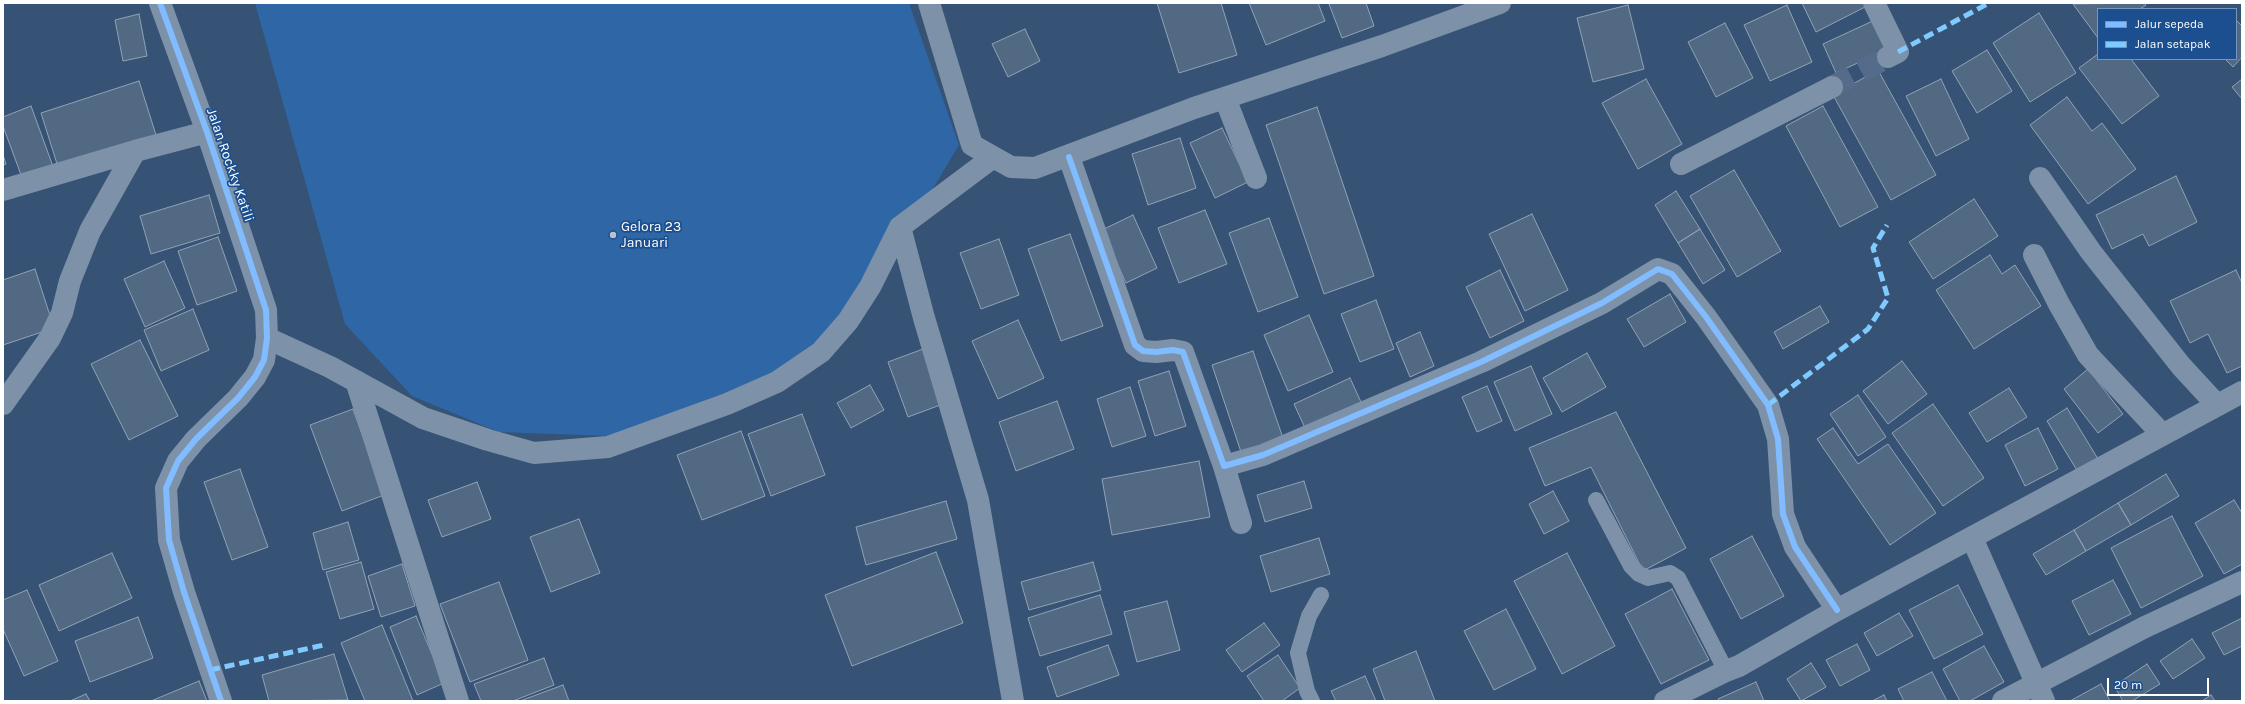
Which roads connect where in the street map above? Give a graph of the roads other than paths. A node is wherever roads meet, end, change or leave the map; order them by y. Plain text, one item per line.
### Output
1 (160, 3) edge
2 (929, 3) edge
3 (1500, 3) edge
4 (1874, 3) edge
5 (1888, 57) tunnel mouth
6 (1832, 87) tunnel mouth
7 (1225, 98) junction
8 (207, 132) junction
9 (135, 151) junction
10 (1069, 157) junction
11 (992, 158) junction
12 (1681, 164) dead end
13 (1256, 178) dead end
14 (2040, 178) dead end
15 (3, 190) edge
16 (900, 227) junction
17 (2034, 255) dead end
18 (268, 338) junction
19 (356, 382) junction
20 (2242, 392) edge
21 (3, 404) edge
22 (2217, 405) junction
23 (2162, 434) junction
24 (1224, 466) junction
25 (1596, 500) dead end
26 (1241, 523) dead end
27 (1972, 538) junction
28 (2242, 582) edge
29 (1321, 595) dead end
30 (1837, 610) junction
31 (1726, 671) junction
32 (2040, 692) edge
33 (221, 701) edge
34 (458, 701) edge
35 (1013, 701) edge
36 (1312, 701) edge
37 (1665, 701) edge
38 (2003, 701) edge

1 - 8 street, Jalan Rockky Katili
2 - 11 street
3 - 7 street
4 - 5 street
6 - 12 street
7 - 10 street
7 - 13 street
8 - 9 street
8 - 18 street, Jalan Rockky Katili
9 - 15 street
9 - 21 street
10 - 11 street
10 - 24 street
11 - 16 street
14 - 22 street
16 - 19 street
16 - 35 street
17 - 23 street
18 - 19 street
18 - 33 street, Jalan Rockky Katili
19 - 34 street
20 - 22 street
22 - 23 street
23 - 27 street
24 - 26 street
24 - 30 street
25 - 31 lane
27 - 30 street
27 - 32 street
28 - 32 street
29 - 36 lane
30 - 31 street
31 - 37 street
32 - 38 street

